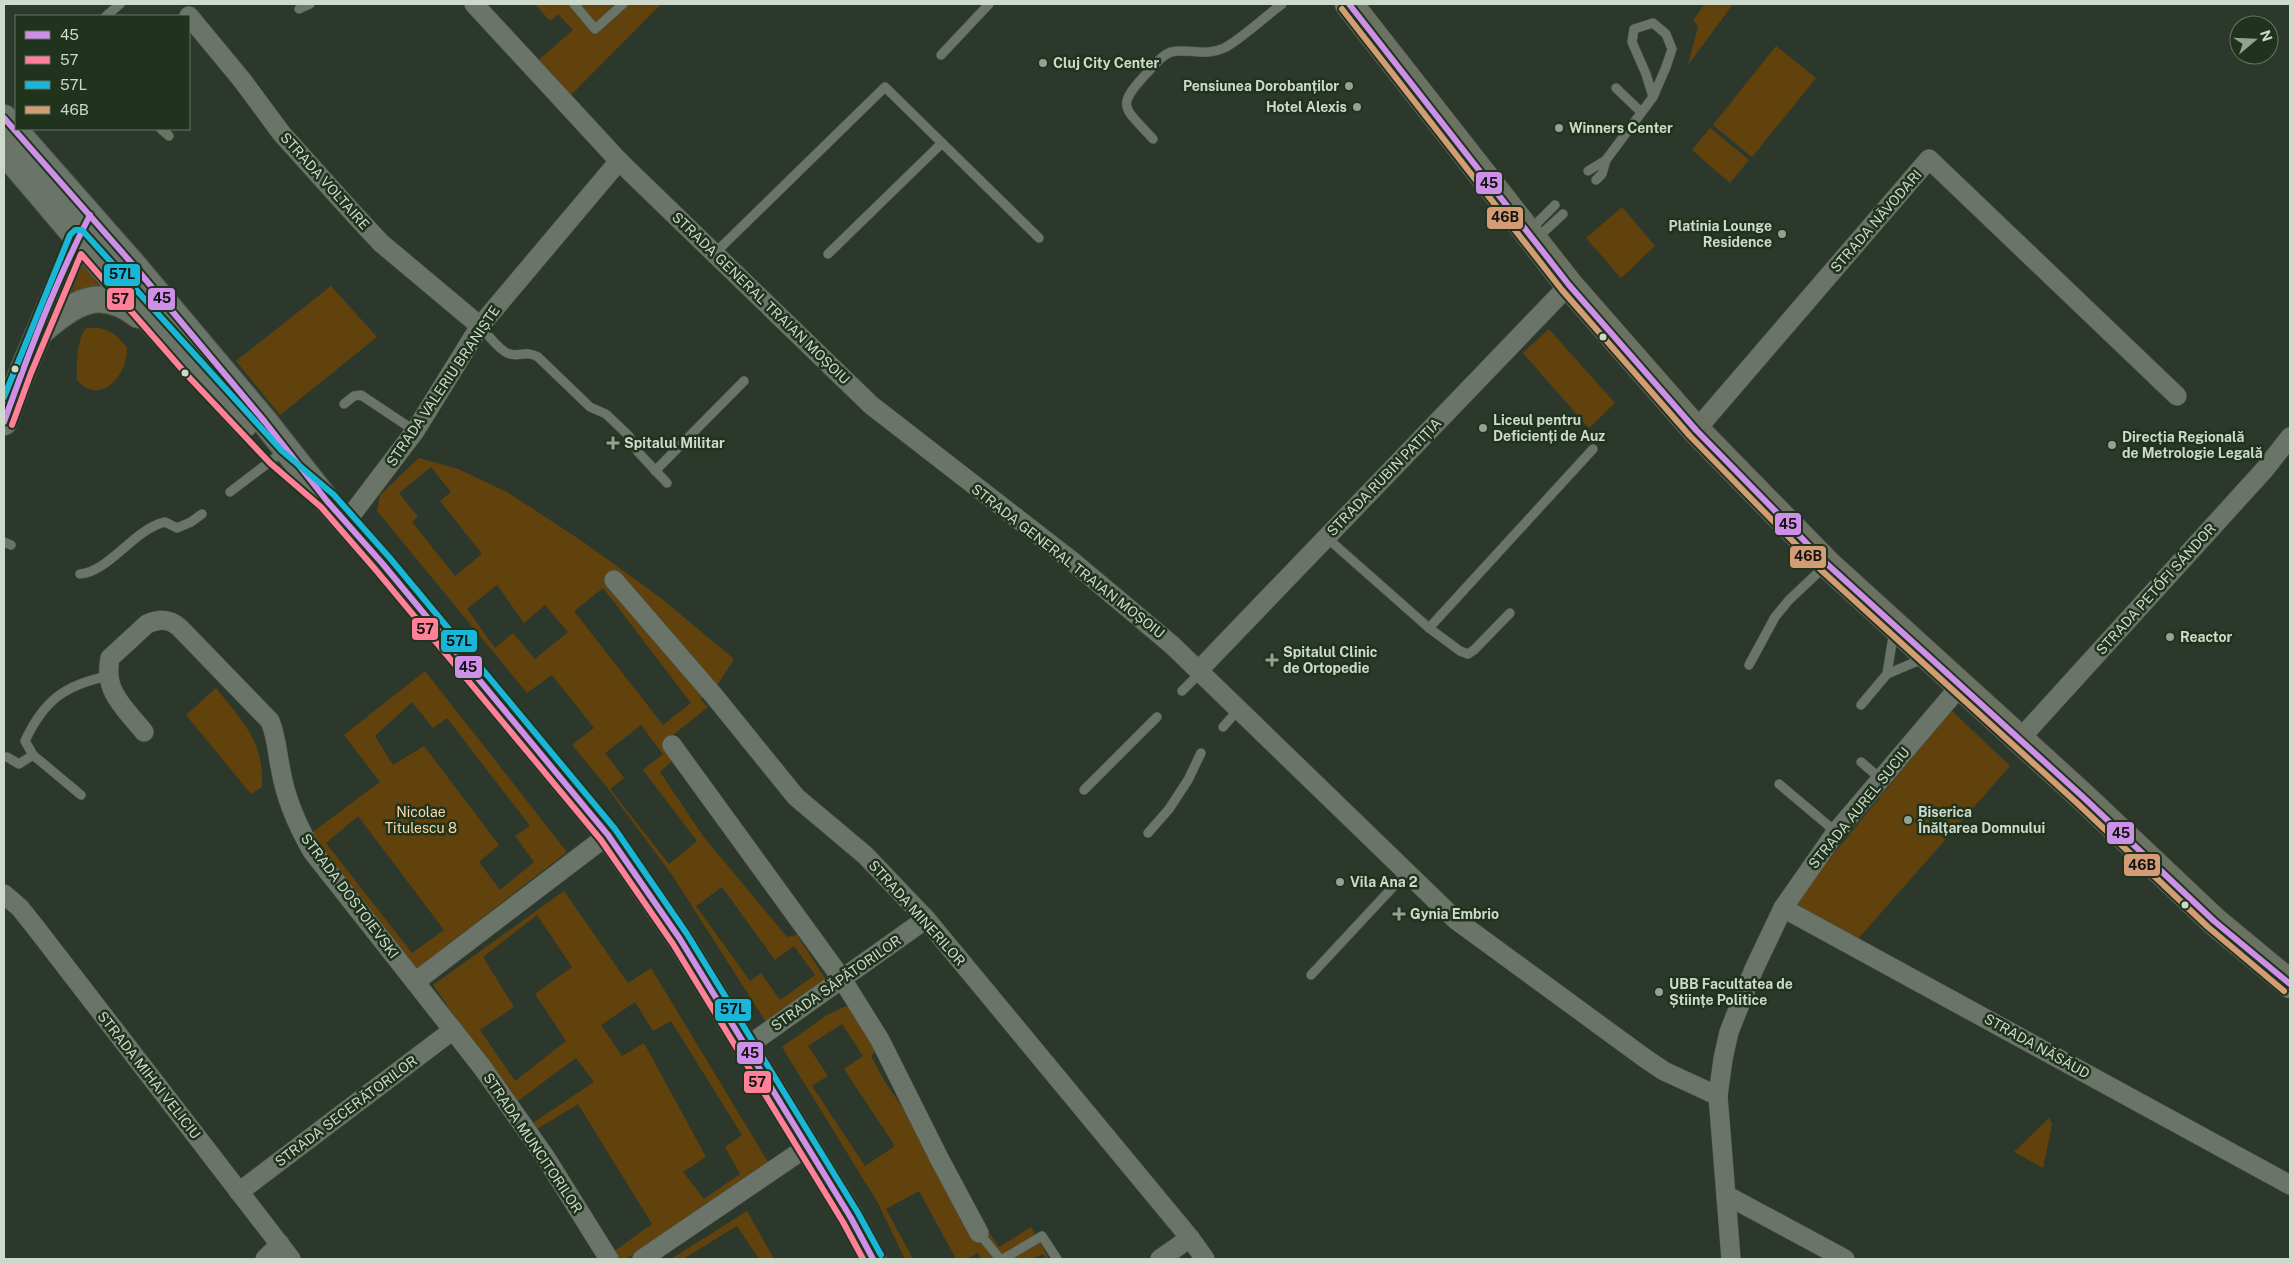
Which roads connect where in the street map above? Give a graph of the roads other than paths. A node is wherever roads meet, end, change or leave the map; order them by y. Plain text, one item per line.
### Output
1 (120, 4) edge
2 (178, 4) edge
3 (310, 4) edge
4 (474, 4) edge
5 (574, 4) edge
6 (623, 4) edge
7 (989, 4) edge
8 (1282, 4) edge
9 (1349, 4) edge
10 (299, 9) dead end
11 (107, 15) edge
12 (188, 15) edge
13 (190, 17) edge
14 (941, 55) dead end
15 (1616, 88) dead end
16 (1652, 97) junction
17 (1641, 112) junction
18 (4, 118) edge
19 (162, 130) edge
20 (169, 136) dead end
21 (1153, 139) dead end
22 (942, 143) junction
23 (4, 152) edge
24 (1606, 160) junction
25 (619, 161) junction
26 (1588, 171) dead end
27 (1596, 180) dead end
28 (1555, 205) dead end
29 (1563, 214) dead end
30 (90, 215) junction
31 (1531, 237) junction
32 (78, 238) junction
33 (1039, 238) dead end
34 (716, 252) junction
35 (828, 254) dead end
36 (1569, 285) junction
37 (480, 326) junction
38 (40, 331) junction
39 (166, 337) junction
40 (744, 381) dead end
41 (2177, 396) dead end
42 (344, 404) dead end
43 (4, 422) edge
44 (1696, 430) junction
45 (415, 431) junction
46 (2290, 437) edge
47 (1593, 449) dead end
48 (276, 457) junction
49 (656, 471) junction
50 (668, 483) dead end
51 (230, 492) dead end
52 (327, 501) junction
53 (202, 514) dead end
54 (346, 522) junction
55 (1326, 537) junction
56 (1827, 564) junction
57 (80, 574) dead end
58 (614, 580) dead end
59 (1510, 613) dead end
60 (1894, 626) junction
61 (1429, 628) junction
62 (1928, 657) junction
63 (1749, 665) dead end
64 (1200, 671) junction
65 (1887, 674) junction
66 (108, 676) junction
67 (1960, 686) junction
68 (1182, 691) dead end
69 (1861, 705) dead end
70 (1240, 709) junction
71 (1157, 717) dead end
72 (1223, 727) dead end
73 (144, 732) dead end
74 (2020, 740) junction
75 (672, 745) dead end
76 (1200, 753) dead end
77 (33, 755) junction
78 (7, 757) dead end
79 (1861, 762) dead end
80 (1877, 776) junction
81 (1780, 784) dead end
82 (1084, 790) dead end
83 (80, 795) dead end
84 (1836, 832) junction
85 (1148, 833) dead end
86 (608, 835) junction
87 (1406, 873) junction
88 (4, 894) edge
89 (1783, 908) junction
90 (926, 919) junction
91 (1311, 975) dead end
92 (842, 979) junction
93 (416, 982) junction
94 (2290, 984) edge
95 (453, 1030) junction
96 (746, 1047) junction
97 (1718, 1096) junction
98 (807, 1147) junction
99 (2290, 1185) edge
100 (239, 1192) junction
101 (1726, 1194) junction
102 (979, 1233) joint
103 (1190, 1238) junction
104 (280, 1244) junction
105 (265, 1259) edge
106 (291, 1259) edge
107 (609, 1259) edge
108 (642, 1259) edge
109 (873, 1259) edge
110 (1002, 1259) edge
111 (1057, 1259) edge
112 (1160, 1259) edge
113 (1205, 1259) edge
114 (1731, 1259) edge
115 (1845, 1259) edge

1 - 11 lane
2 - 12 street, STRADA VOLTAIRE
3 - 10 lane
4 - 25 street, STRADA GENERAL TRAIAN MOȘOIU
5 - 6 lane
7 - 14 lane
8 - 21 lane
9 - 31 main road
13 - 37 street, STRADA VOLTAIRE
15 - 17 lane
16 - 16 lane
16 - 17 lane
17 - 24 lane
18 - 30 main road
19 - 20 lane
22 - 33 lane
22 - 34 lane
22 - 35 lane
23 - 32 main road
24 - 26 lane
24 - 27 lane
25 - 34 street, STRADA GENERAL TRAIAN MOȘOIU
25 - 37 street, STRADA VALERIU BRANIȘTE
28 - 31 lane
29 - 31 lane
30 - 32 main road
30 - 52 main road
31 - 36 main road
32 - 38 main road
32 - 39 main road
34 - 64 street, STRADA GENERAL TRAIAN MOȘOIU
36 - 44 main road
36 - 55 street, STRADA RUBIN PATIȚIA
37 - 45 street, STRADA VALERIU BRANIȘTE
37 - 49 lane
38 - 39 main road
38 - 43 main road
39 - 48 main road
40 - 49 lane
41 - 44 street, STRADA NĂVODARI
42 - 45 lane
44 - 56 main road
45 - 54 street, STRADA VALERIU BRANIȘTE
46 - 74 street, STRADA PETŐFI SÁNDOR
47 - 61 lane
48 - 51 lane
48 - 52 main road
49 - 50 lane
52 - 54 main road
53 - 57 lane
54 - 86 main road
55 - 61 lane
55 - 64 street, STRADA RUBIN PATIȚIA
56 - 60 main road
56 - 63 lane
58 - 90 street, STRADA MINERILOR
59 - 61 lane
60 - 62 main road
60 - 65 lane
62 - 65 lane
62 - 67 main road
64 - 68 lane
64 - 70 street, STRADA GENERAL TRAIAN MOȘOIU
65 - 69 lane
66 - 73 street
66 - 77 lane
66 - 93 street, STRADA DOSTOIEVSKI
67 - 74 main road
67 - 80 street, STRADA AUREL SUCIU
70 - 72 lane
70 - 87 street, STRADA GENERAL TRAIAN MOȘOIU
71 - 82 lane
74 - 94 main road
75 - 92 street
76 - 85 lane
77 - 78 lane
77 - 83 lane
79 - 80 lane
80 - 84 street, STRADA AUREL SUCIU
81 - 84 lane
84 - 89 street, STRADA AUREL SUCIU
86 - 93 street
86 - 96 main road
87 - 91 lane
87 - 97 street, STRADA GENERAL TRAIAN MOȘOIU
88 - 100 street, STRADA MIHAI VELICIU
89 - 97 street, STRADA AUREL SUCIU
89 - 99 street, STRADA NĂSĂUD
90 - 92 street, STRADA SĂPĂTORILOR
90 - 103 street, STRADA MINERILOR
92 - 96 street, STRADA SĂPĂTORILOR
92 - 102 street
93 - 95 street, STRADA DOSTOIEVSKI
95 - 100 street, STRADA SECERĂTORILOR
95 - 107 street, STRADA MUNCITORILOR
96 - 98 main road
97 - 101 street, STRADA AUREL SUCIU
98 - 108 street
98 - 109 main road
100 - 104 street, STRADA MIHAI VELICIU
101 - 114 street, STRADA AUREL SUCIU
101 - 115 street
102 - 110 lane
103 - 112 street
103 - 113 street, STRADA MINERILOR
104 - 105 street
104 - 106 street, STRADA MIHAI VELICIU
110 - 111 lane

